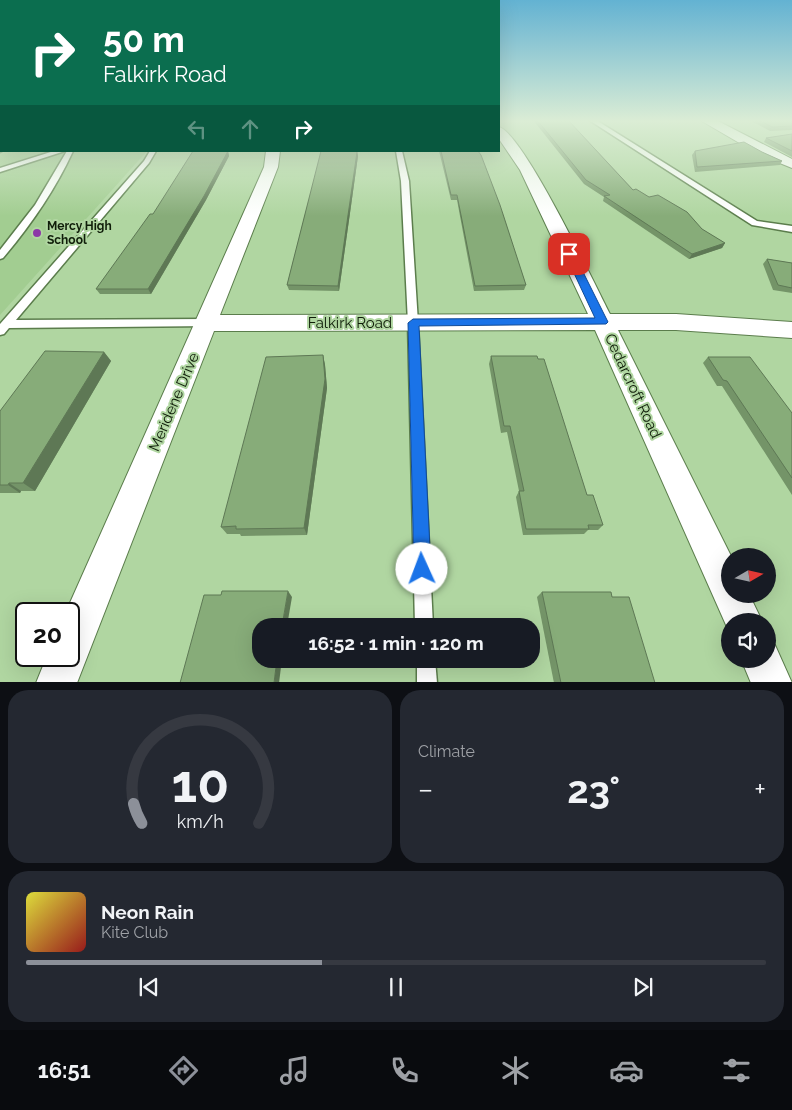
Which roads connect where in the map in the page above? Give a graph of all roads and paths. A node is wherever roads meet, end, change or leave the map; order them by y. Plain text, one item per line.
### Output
1 (59, 152) edge
2 (70, 152) edge
3 (152, 152) edge
4 (273, 152) edge
5 (399, 152) edge
6 (516, 152) edge
7 (642, 152) edge
8 (764, 152) edge
9 (792, 164) edge
10 (0, 170) edge
11 (792, 229) edge
12 (0, 256) edge
13 (603, 322) junction
14 (413, 323) junction
15 (207, 324) junction
16 (3, 328) edge
17 (792, 330) edge
18 (721, 574) edge
19 (424, 618) edge
20 (80, 625) edge
21 (62, 667) edge
22 (426, 668) edge
23 (765, 668) edge
24 (56, 682) edge
25 (426, 682) edge
26 (772, 682) edge

1 - 10 lane
2 - 12 lane
3 - 16 lane
4 - 15 street, Meridene Drive
5 - 14 lane
6 - 13 street, Cedarcroft Road
7 - 11 lane
8 - 9 street
13 - 14 street, Falkirk Road
13 - 17 street, Falkirk Road
13 - 18 street, Cedarcroft Road
14 - 15 street, Falkirk Road
14 - 19 lane
15 - 16 lane
15 - 20 street, Meridene Drive
21 - 24 street
22 - 25 lane
23 - 26 street

